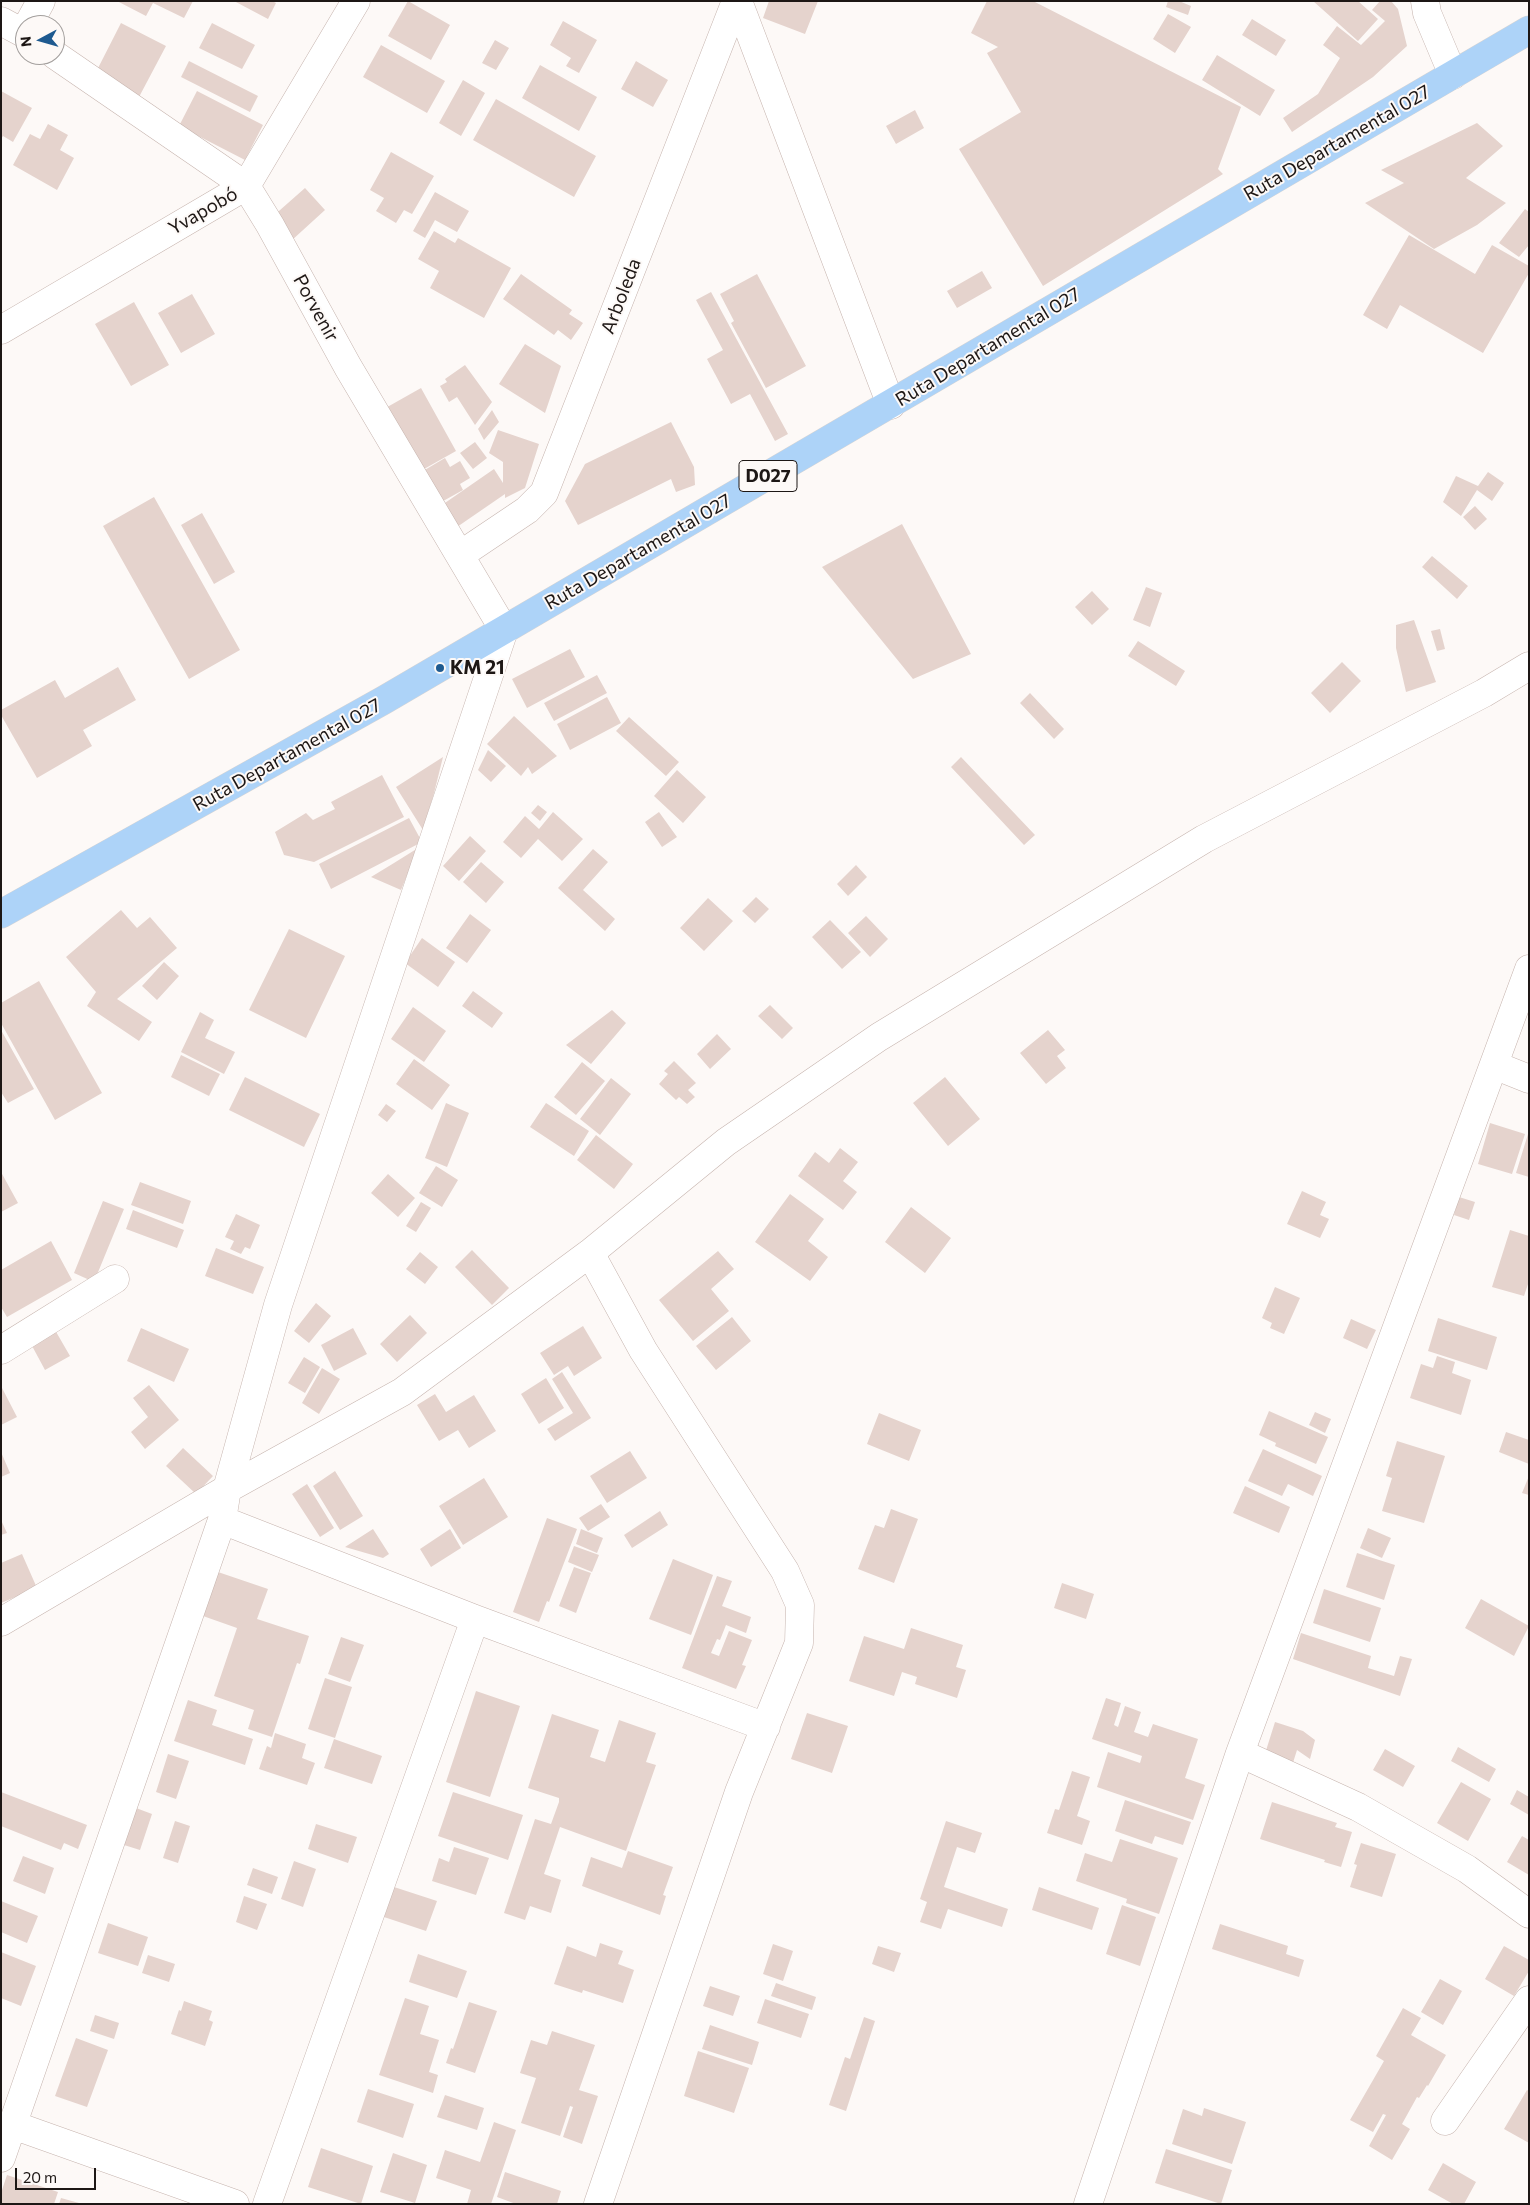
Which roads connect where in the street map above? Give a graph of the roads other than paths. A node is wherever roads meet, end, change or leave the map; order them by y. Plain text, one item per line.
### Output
1 (41, 1) edge
2 (356, 1) edge
3 (737, 1) edge
4 (1425, 1) edge
5 (30, 15) edge
6 (1529, 30) edge
7 (65, 62) edge
8 (1453, 75) junction
9 (246, 186) junction
10 (1, 330) edge
11 (891, 405) junction
12 (460, 555) junction
13 (504, 630) junction
14 (1529, 666) edge
15 (1, 914) edge
16 (1529, 968) edge
17 (1494, 1065) junction
18 (1529, 1079) edge
19 (590, 1253) junction
20 (115, 1279) dead end
21 (1, 1350) edge
22 (228, 1489) junction
23 (222, 1520) junction
24 (475, 1619) junction
25 (1, 1622) edge
26 (766, 1727) junction
27 (1240, 1753) junction
28 (1529, 1914) edge
29 (1529, 2000) edge
30 (1445, 2121) dead end
31 (13, 2125) junction
32 (1, 2158) edge
33 (235, 2204) edge
34 (267, 2204) edge
35 (598, 2204) edge
36 (1088, 2204) edge

1 - 5 street
2 - 9 street, Yvapobó
3 - 11 street
3 - 12 street, Arboleda
4 - 8 street
6 - 8 main road, Ruta Departamental 027 / D027
7 - 9 street, Porvenir
8 - 11 main road, Ruta Departamental 027 / D027
9 - 10 street, Yvapobó
9 - 12 street, Porvenir
11 - 13 main road, Ruta Departamental 027 / D027
12 - 13 street, Porvenir
13 - 15 main road, Ruta Departamental 027 / D027
13 - 22 street
14 - 19 street
16 - 17 street
17 - 18 street
17 - 27 street
19 - 22 street
19 - 26 street
20 - 21 street
22 - 23 street
22 - 25 street
23 - 24 street
23 - 31 street
24 - 26 street
24 - 34 street
26 - 35 street
27 - 28 street
27 - 36 street
29 - 30 street
31 - 32 street
31 - 33 street

